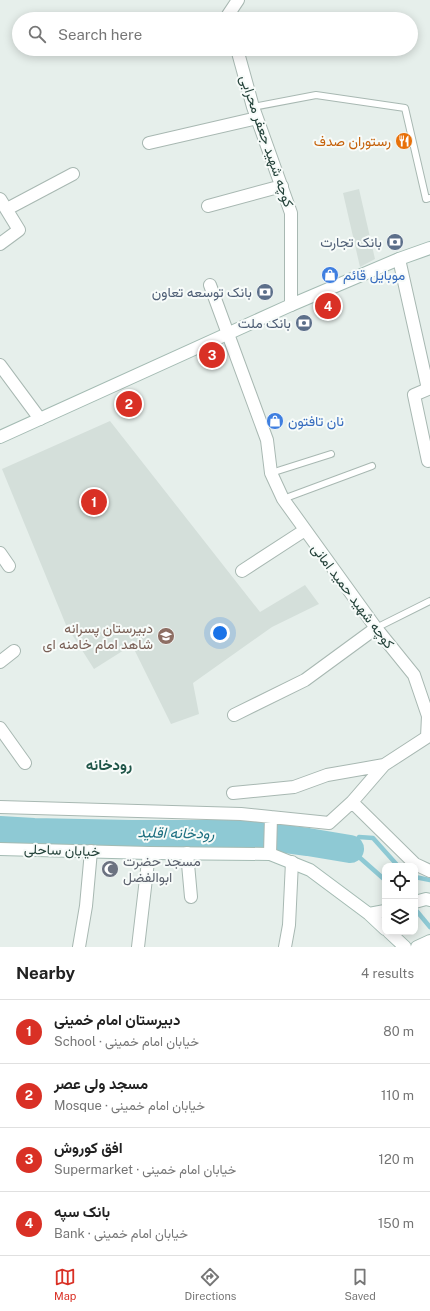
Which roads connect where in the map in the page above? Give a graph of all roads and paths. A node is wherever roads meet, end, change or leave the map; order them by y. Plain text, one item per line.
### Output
1 (238, 0) edge
2 (230, 12) edge
3 (239, 56) edge
4 (255, 112) junction
5 (149, 143) dead end
6 (73, 174) dead end
7 (282, 186) junction
8 (430, 198) edge
9 (3, 204) edge
10 (208, 206) dead end
11 (0, 244) edge
12 (430, 248) edge
13 (400, 259) junction
14 (210, 285) dead end
15 (291, 306) junction
16 (228, 334) junction
17 (0, 365) edge
18 (40, 419) junction
19 (0, 437) edge
20 (331, 454) dead end
21 (430, 460) edge
22 (372, 466) dead end
23 (271, 473) junction
24 (283, 499) junction
25 (304, 530) junction
26 (0, 553) edge
27 (10, 566) dead end
28 (242, 571) dead end
29 (430, 601) edge
30 (376, 628) junction
31 (14, 651) dead end
32 (0, 662) edge
33 (234, 715) dead end
34 (0, 728) edge
35 (428, 737) edge
36 (25, 763) dead end
37 (384, 765) junction
38 (233, 793) dead end
39 (352, 802) junction
40 (0, 807) edge
41 (271, 819) junction
42 (270, 848) junction
43 (0, 849) edge
44 (91, 851) junction
45 (149, 853) junction
46 (187, 853) junction
47 (292, 862) junction
48 (430, 871) edge
49 (191, 897) dead end
50 (382, 912) edge
51 (369, 914) junction
52 (382, 926) edge
53 (392, 935) edge
54 (79, 947) edge
55 (138, 947) edge
56 (285, 947) edge
57 (405, 947) edge

1 - 2 street
3 - 4 street, کوچه شهید جعفر محرابی
4 - 5 street
4 - 7 street, کوچه شهید جعفر محرابی
4 - 8 lane
6 - 9 street
7 - 10 street
7 - 15 street, کوچه شهید جعفر محرابی
9 - 11 street
12 - 13 street
13 - 15 street
13 - 21 street
14 - 16 street, کوچه شهید حمید امانی
15 - 16 street
16 - 18 street
16 - 23 street, کوچه شهید حمید امانی
17 - 18 street
18 - 19 street
20 - 23 lane
22 - 24 lane
23 - 24 street, کوچه شهید حمید امانی
24 - 25 street, کوچه شهید حمید امانی
25 - 28 street
25 - 30 street, کوچه شهید حمید امانی
26 - 27 street
29 - 30 lane
30 - 33 street
30 - 35 street, کوچه شهید حمید امانی
31 - 32 street
34 - 36 street
35 - 37 street, کوچه شهید حمید امانی
37 - 38 street
37 - 39 street, کوچه شهید حمید امانی
39 - 41 street, کوچه شهید حمید امانی
39 - 48 street
40 - 41 street
41 - 42 street
42 - 46 street, خیابان ساحلی
42 - 47 street, خیابان ساحلی
43 - 44 street, خیابان ساحلی
44 - 45 street, خیابان ساحلی
44 - 54 street
45 - 46 street, خیابان ساحلی
45 - 55 street
46 - 49 street
47 - 51 street, خیابان ساحلی
47 - 56 street
50 - 51 street
51 - 52 street, خیابان ساحلی
53 - 57 street

